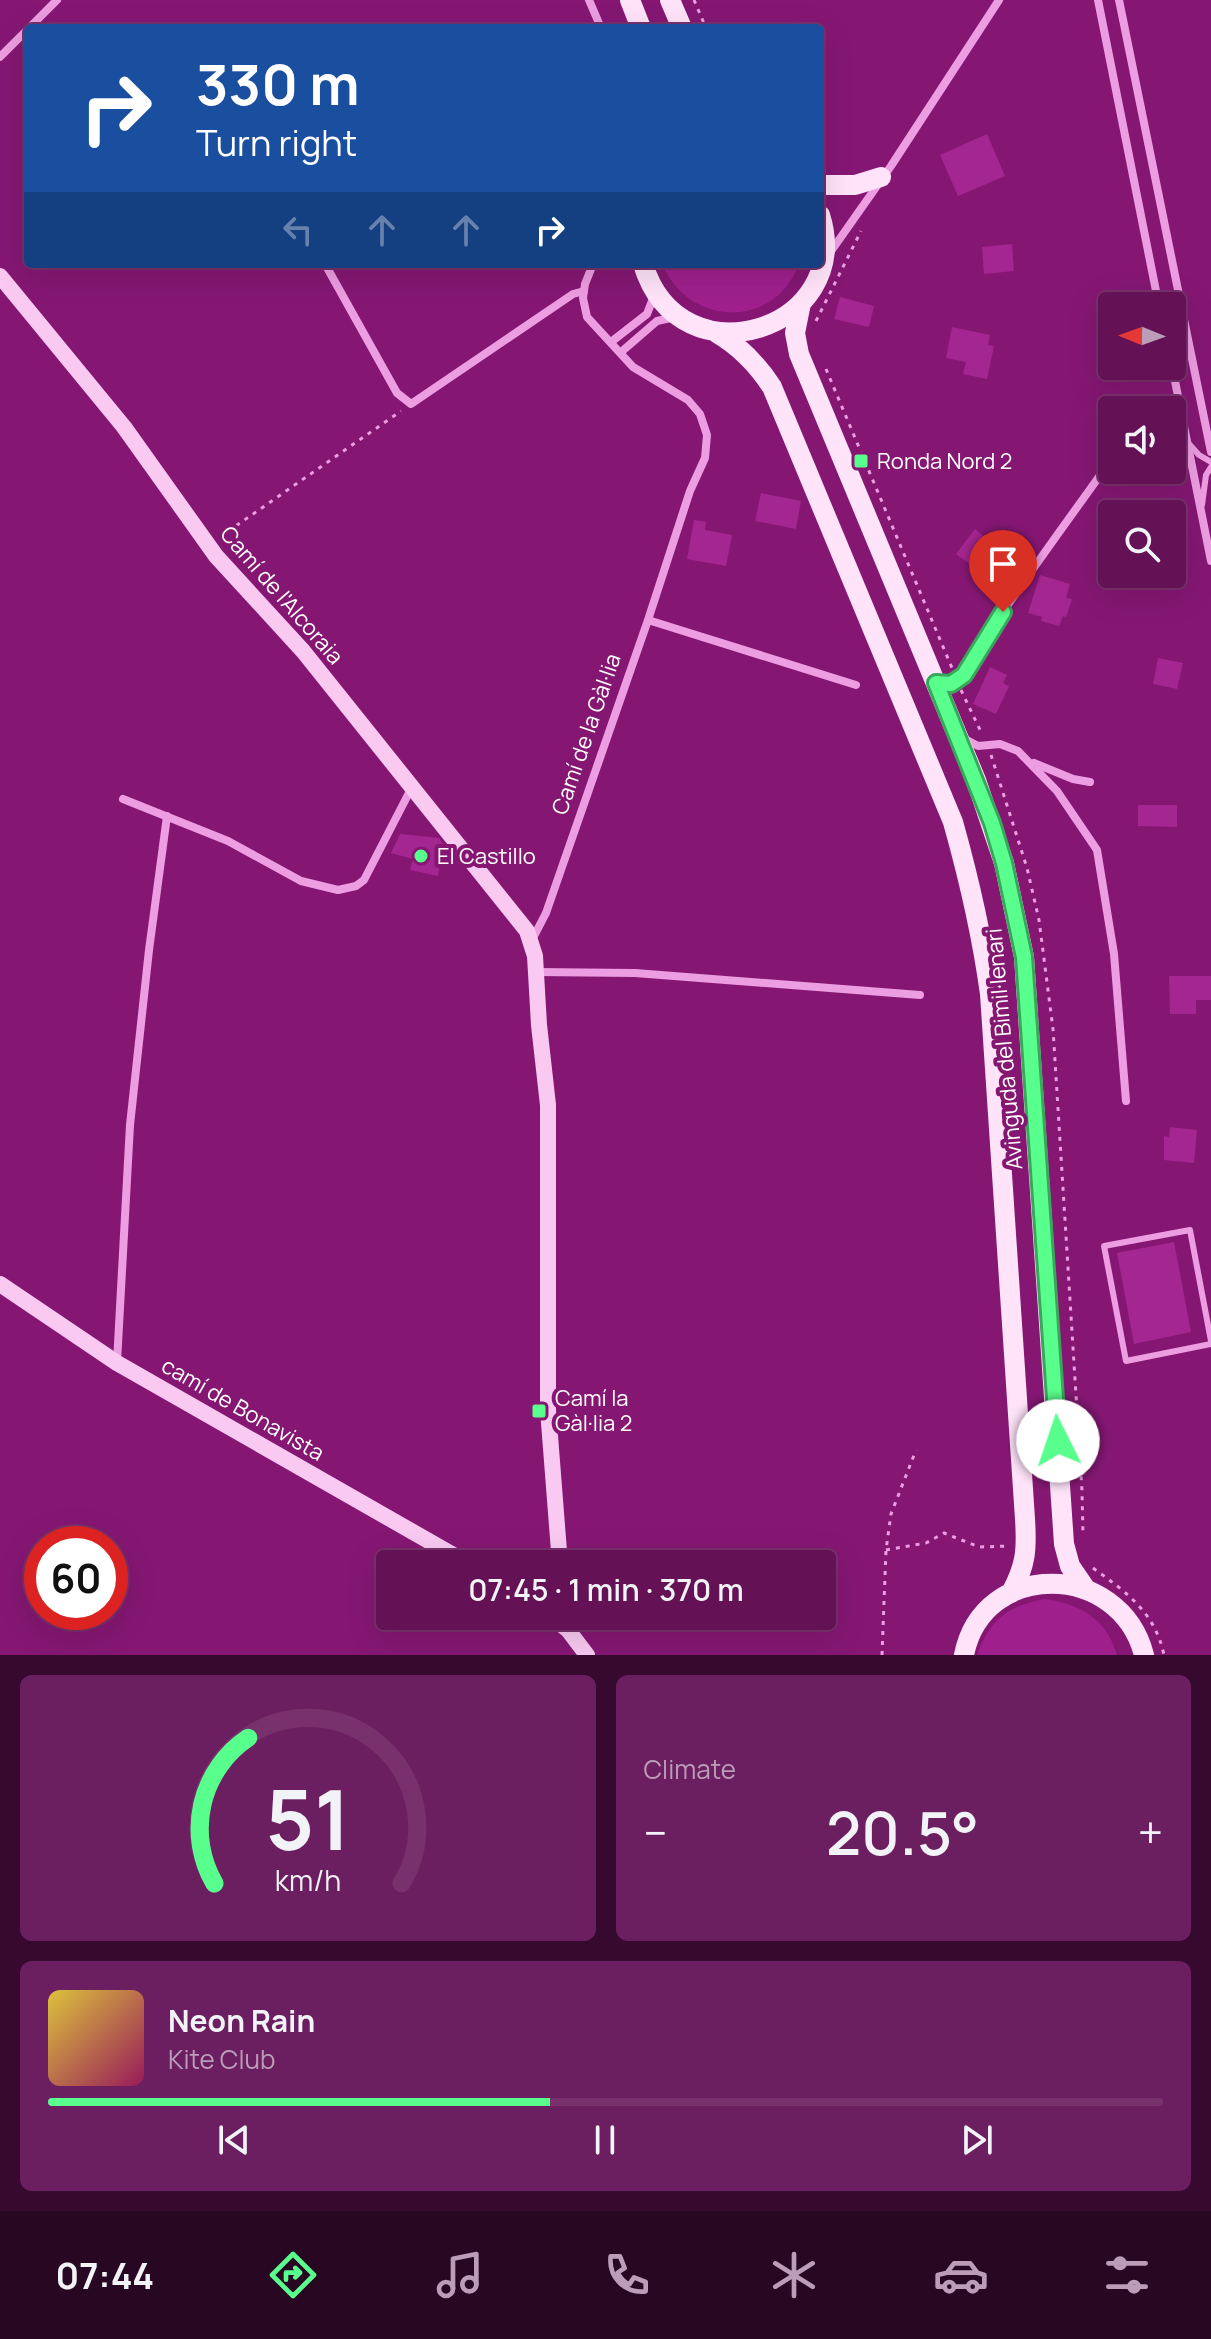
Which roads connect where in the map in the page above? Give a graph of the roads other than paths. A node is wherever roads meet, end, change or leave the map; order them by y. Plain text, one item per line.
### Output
1 (57, 0) edge
2 (589, 0) edge
3 (630, 0) edge
4 (670, 0) edge
5 (999, 0) edge
6 (1098, 0) edge
7 (1119, 0) edge
8 (32, 24) edge
9 (599, 24) edge
10 (639, 24) edge
11 (680, 24) edge
12 (24, 32) edge
13 (0, 57) edge
14 (881, 177) junction
15 (824, 185) edge
16 (824, 260) edge
17 (327, 268) edge
18 (592, 268) edge
19 (645, 268) edge
20 (820, 268) edge
21 (0, 276) edge
22 (584, 291) junction
23 (655, 292) junction
24 (1156, 292) edge
25 (801, 303) junction
26 (676, 316) junction
27 (717, 333) junction
28 (611, 342) junction
29 (620, 353) junction
30 (1175, 380) edge
31 (1187, 441) junction
32 (1211, 452) edge
33 (1211, 465) edge
34 (1098, 478) edge
35 (1202, 514) junction
36 (1211, 561) edge
37 (648, 620) junction
38 (936, 683) junction
39 (856, 685) dead end
40 (958, 735) junction
41 (1030, 761) junction
42 (1090, 782) dead end
43 (412, 786) junction
44 (123, 799) dead end
45 (167, 816) junction
46 (531, 941) junction
47 (536, 972) junction
48 (920, 995) dead end
49 (1126, 1101) dead end
50 (1211, 1283) edge
51 (0, 1284) edge
52 (1200, 1285) junction
53 (1211, 1343) edge
54 (117, 1363) junction
55 (444, 1550) edge
56 (559, 1550) edge
57 (1085, 1588) junction
58 (1011, 1593) junction
59 (570, 1630) edge
60 (587, 1655) edge
61 (964, 1655) edge
62 (1144, 1655) edge

1 - 8 street
2 - 9 street
3 - 10 main road
4 - 11 main road
5 - 14 street
6 - 24 street
7 - 32 street
12 - 13 street
14 - 15 main road
14 - 16 street
17 - 22 street
18 - 22 street
19 - 23 main road
20 - 25 main road
21 - 43 street, Camí de l'Alcoraia
22 - 28 street, Camí de la Gàl·lia
23 - 26 main road
23 - 28 street
25 - 27 main road
25 - 38 main road, Avinguda del Bimil·lenari
26 - 27 main road
26 - 29 street
27 - 58 main road, Avinguda del Bimil·lenari
28 - 29 street, Camí de la Gàl·lia
29 - 37 street, Camí de la Gàl·lia
30 - 31 street
31 - 33 lane
31 - 35 street
33 - 35 lane
34 - 38 street
35 - 36 street
37 - 39 street
37 - 46 street, Camí de la Gàl·lia
38 - 40 main road, Avinguda del Bimil·lenari
40 - 41 street
40 - 57 main road, Avinguda del Bimil·lenari
41 - 42 street
41 - 49 street
43 - 45 street
43 - 46 street, Camí de l'Alcoraia
44 - 45 street
45 - 54 street
46 - 47 street
47 - 48 street
47 - 56 street
50 - 52 lane
51 - 54 street, camí de Bonavista
52 - 53 lane
52 - 53 lane
54 - 55 street, camí de Bonavista
57 - 58 main road
57 - 62 main road
58 - 61 main road
59 - 60 street

